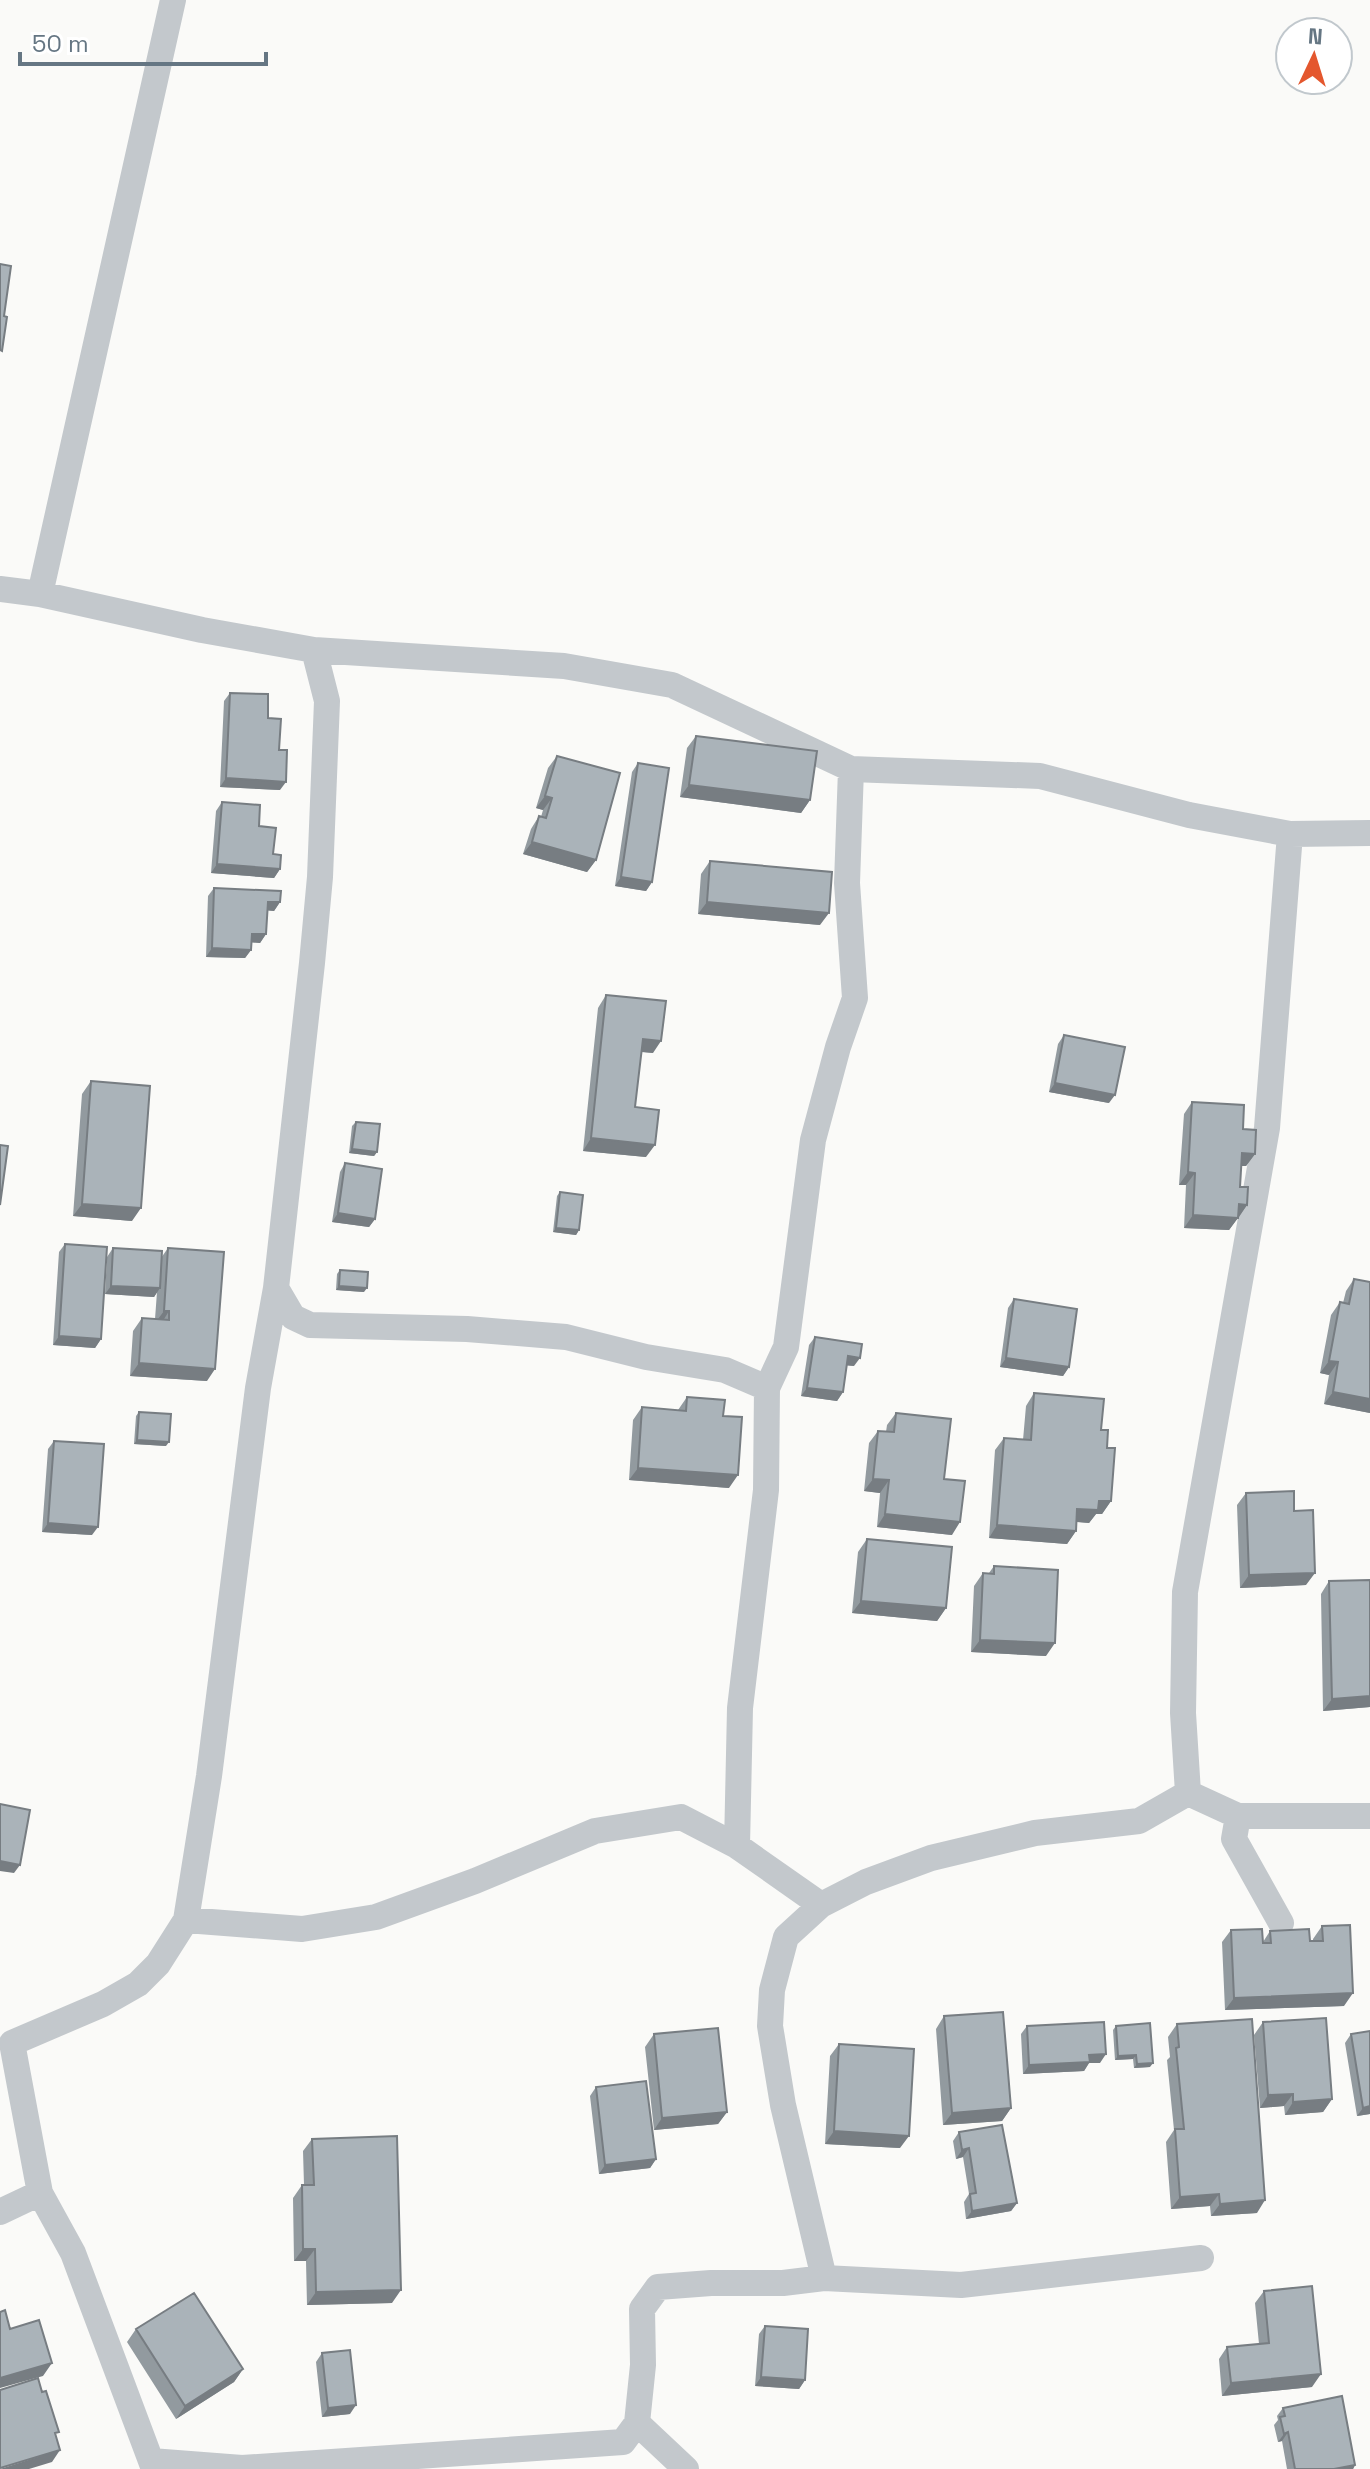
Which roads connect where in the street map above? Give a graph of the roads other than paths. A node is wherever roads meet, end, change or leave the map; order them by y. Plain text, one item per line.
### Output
1 (173, 0) edge
2 (0, 589) edge
3 (40, 594) junction
4 (314, 650) junction
5 (851, 769) junction
6 (1370, 833) edge
7 (1290, 834) junction
8 (276, 1288) junction
9 (767, 1388) junction
10 (1188, 1793) junction
11 (1238, 1816) junction
12 (1370, 1816) edge
13 (737, 1846) junction
14 (821, 1905) junction
15 (186, 1920) junction
16 (1281, 1923) dead end
17 (6, 2044) edge
18 (40, 2193) junction
19 (0, 2212) edge
20 (1201, 2258) dead end
21 (824, 2278) junction
22 (637, 2423) junction
23 (152, 2465) edge
24 (686, 2469) edge

1 - 3 street
2 - 3 street
3 - 4 street
4 - 5 street
4 - 8 street
5 - 7 street
5 - 9 street
6 - 7 street
7 - 10 street
8 - 9 street
8 - 15 street
9 - 13 street
10 - 11 street
10 - 14 street
11 - 12 street
11 - 16 street
13 - 14 street
13 - 15 street
14 - 21 street
15 - 17 street
17 - 18 street
18 - 19 street
18 - 23 street
20 - 21 street
21 - 22 street
22 - 23 street
22 - 24 street

